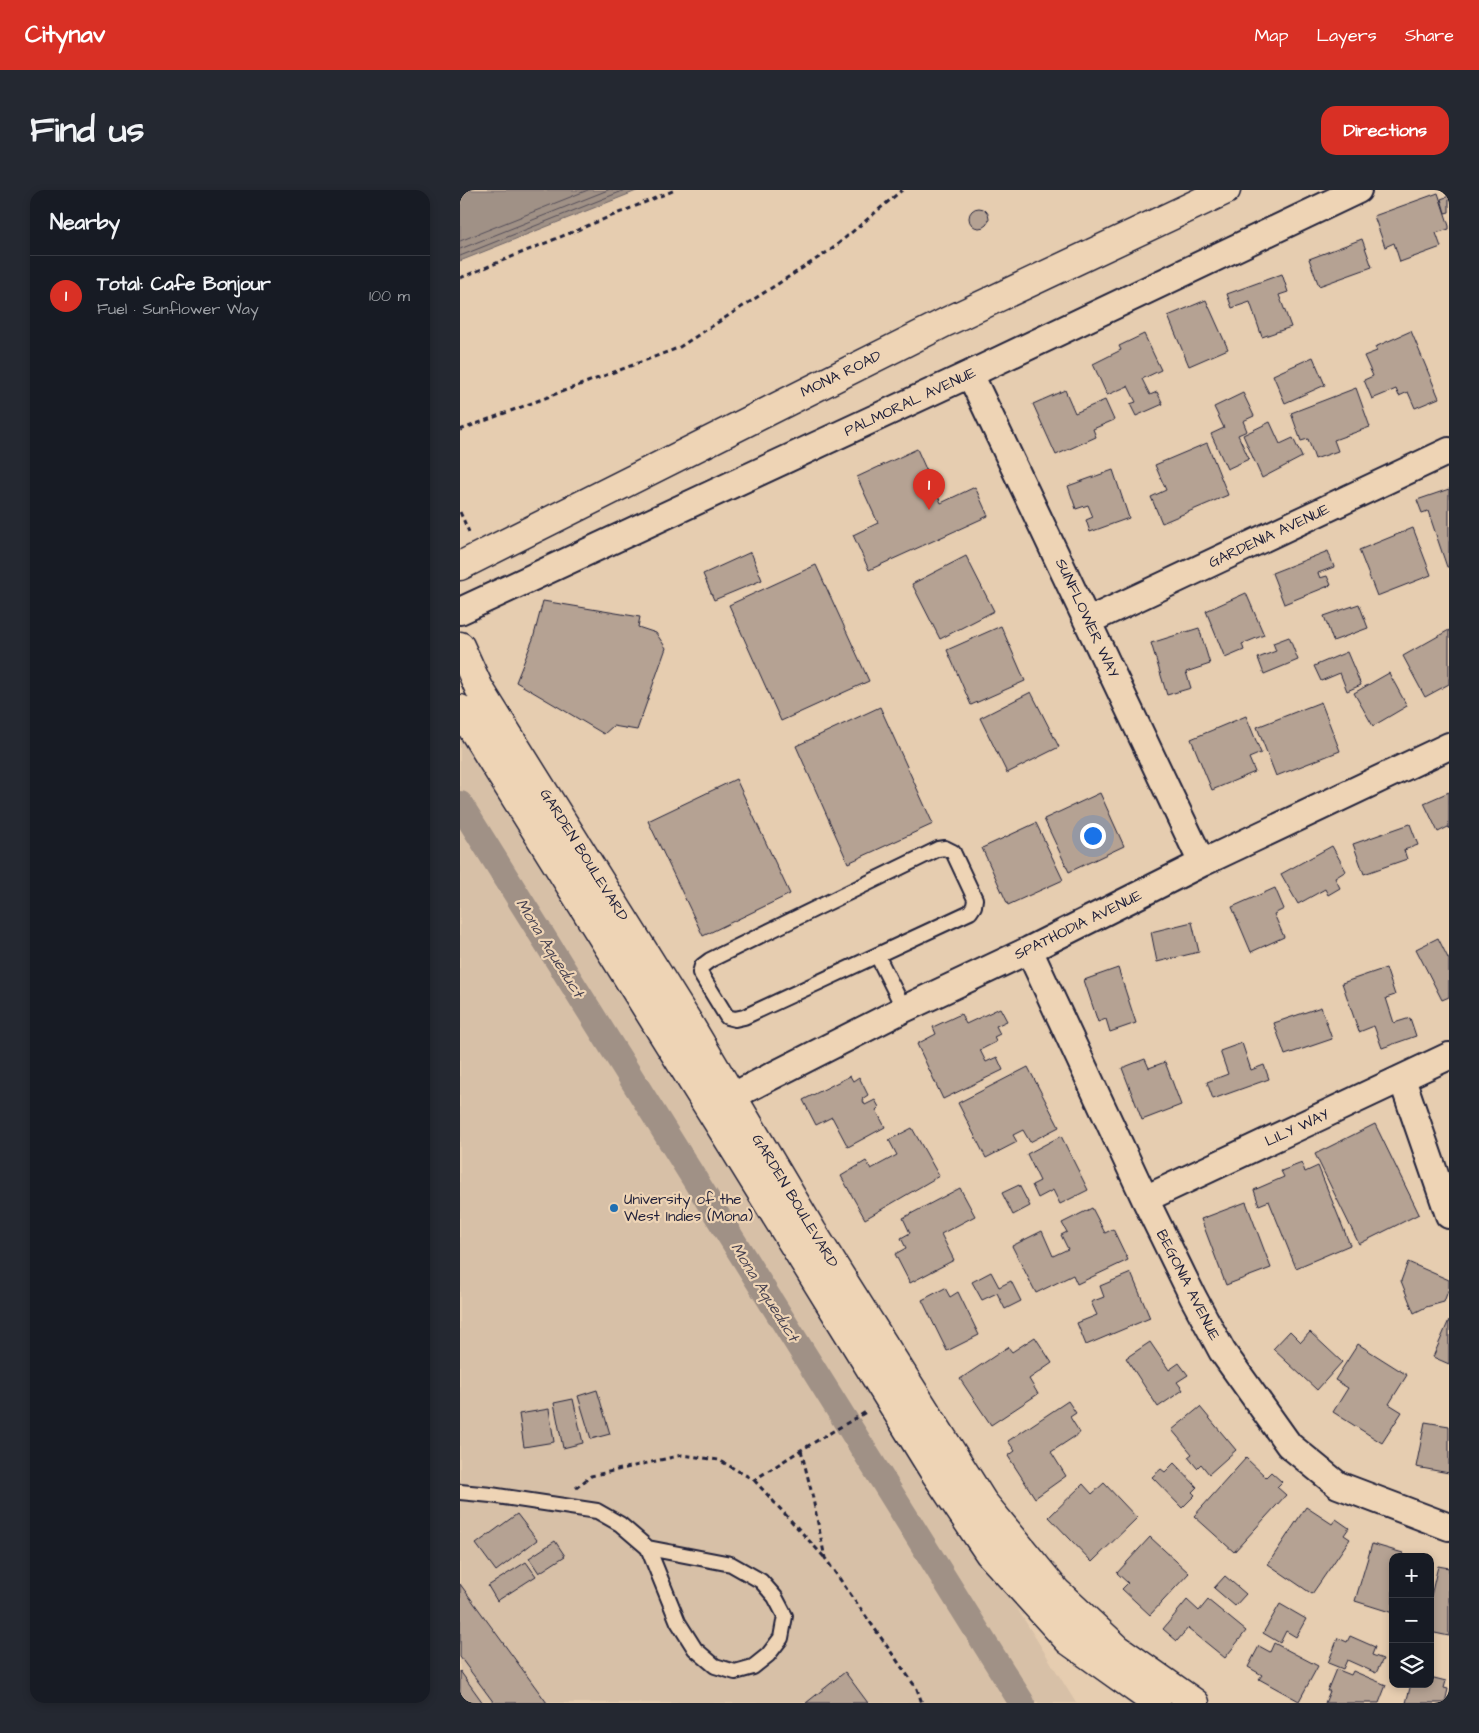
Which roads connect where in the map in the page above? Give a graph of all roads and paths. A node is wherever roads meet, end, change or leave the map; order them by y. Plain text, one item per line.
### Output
1 (675, 190) edge
2 (902, 190) edge
3 (1226, 190) edge
4 (1358, 190) edge
5 (460, 278) edge
6 (970, 374) junction
7 (460, 430) edge
8 (1449, 451) edge
9 (460, 566) edge
10 (460, 610) edge
11 (1088, 621) junction
12 (460, 646) edge
13 (460, 709) edge
14 (1449, 746) edge
15 (1202, 863) junction
16 (1029, 950) junction
17 (876, 955) junction
18 (904, 1009) junction
19 (1449, 1056) edge
20 (1402, 1079) junction
21 (733, 1096) junction
22 (708, 1108) junction
23 (1145, 1199) junction
24 (1449, 1215) edge
25 (861, 1415) dead end
26 (801, 1450) junction
27 (754, 1480) junction
28 (460, 1492) edge
29 (555, 1505) junction
30 (1449, 1527) edge
31 (648, 1548) junction
32 (825, 1558) junction
33 (922, 1703) edge
34 (1156, 1703) edge
35 (1195, 1703) edge

1 - 5 path
2 - 7 path
3 - 9 street, MONA ROAD
4 - 6 street, PALMORAL AVENUE
6 - 10 street, PALMORAL AVENUE
6 - 11 street, SUNFLOWER WAY
8 - 11 street, GARDENIA AVENUE
11 - 15 street, SUNFLOWER WAY
12 - 21 street, GARDEN BOULEVARD
13 - 22 street, GARDEN BOULEVARD
14 - 15 street, SPATHODIA AVENUE
15 - 16 street, SPATHODIA AVENUE
16 - 18 street, SPATHODIA AVENUE
16 - 23 street, BEGONIA AVENUE
17 - 17 lane
17 - 18 lane
18 - 21 street, SPATHODIA AVENUE
19 - 20 street, LILY WAY
20 - 23 street, LILY WAY
20 - 24 street
21 - 22 street, SPATHODIA AVENUE
21 - 35 street, GARDEN BOULEVARD
22 - 34 street, GARDEN BOULEVARD
23 - 30 street, BEGONIA AVENUE
25 - 26 path
26 - 27 path
26 - 32 path
27 - 29 path
27 - 32 path
28 - 29 lane
29 - 31 lane
31 - 31 lane
32 - 33 path

